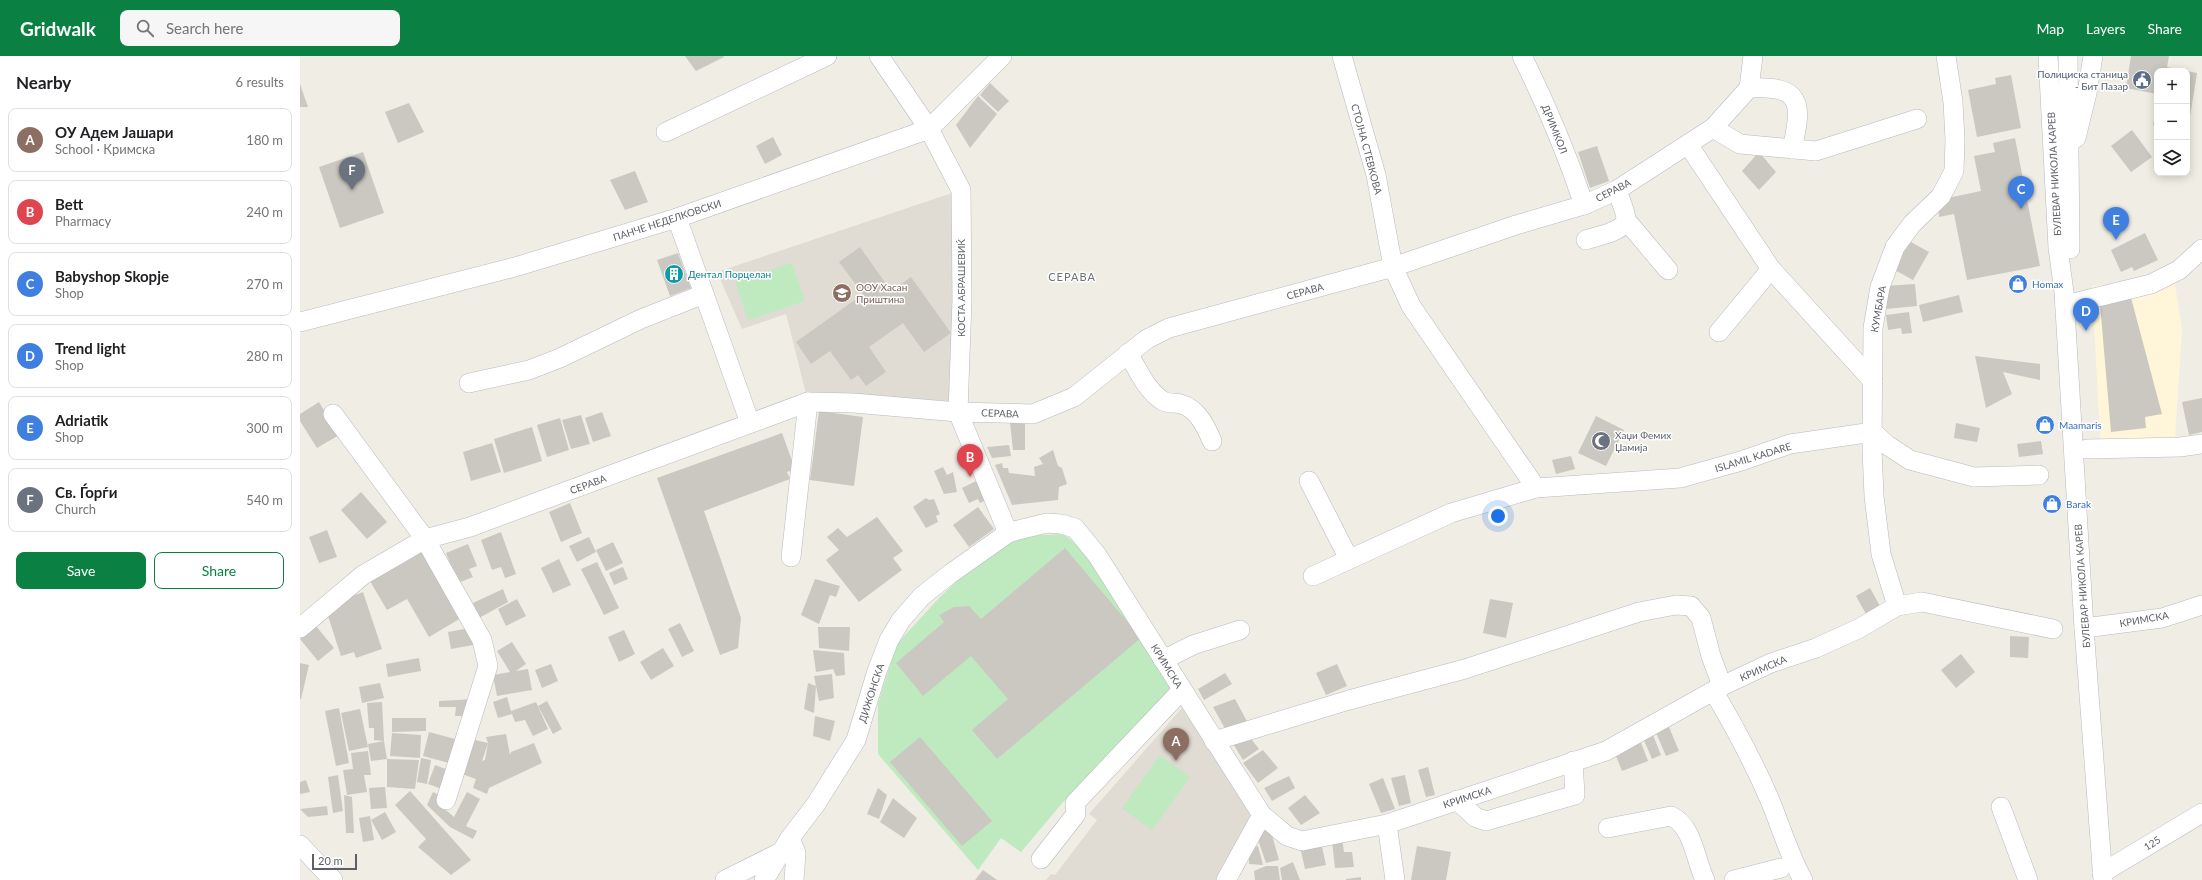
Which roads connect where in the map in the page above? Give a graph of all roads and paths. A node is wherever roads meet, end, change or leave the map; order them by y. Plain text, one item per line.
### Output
1 (827, 56) edge
2 (879, 56) edge
3 (1002, 56) edge
4 (1342, 56) edge
5 (1522, 56) edge
6 (1754, 56) edge
7 (1946, 56) edge
8 (2034, 56) edge
9 (2048, 56) edge
10 (2068, 56) edge
11 (2093, 56) edge
12 (1749, 88) junction
13 (1917, 119) dead end
14 (1713, 128) junction
15 (929, 129) junction
16 (666, 132) dead end
17 (1689, 146) junction
18 (1792, 149) junction
19 (2062, 166) junction
20 (1617, 190) junction
21 (1584, 204) junction
22 (677, 218) junction
23 (1626, 220) junction
24 (1586, 240) dead end
25 (2202, 249) edge
26 (1393, 267) junction
27 (1771, 269) junction
28 (1668, 270) dead end
29 (704, 294) junction
30 (2065, 298) junction
31 (300, 322) edge
32 (1719, 332) dead end
33 (1128, 353) junction
34 (1873, 381) junction
35 (469, 383) dead end
36 (808, 402) junction
37 (958, 412) junction
38 (333, 414) dead end
39 (750, 423) junction
40 (1873, 432) junction
41 (1212, 441) dead end
42 (2202, 444) edge
43 (2087, 449) dead end
44 (2039, 475) dead end
45 (1309, 481) dead end
46 (1536, 488) junction
47 (1008, 533) junction
48 (425, 539) junction
49 (791, 557) dead end
50 (1349, 559) junction
51 (1313, 576) dead end
52 (2202, 605) edge
53 (1897, 606) junction
54 (300, 628) edge
55 (2084, 628) junction
56 (2053, 629) dead end
57 (1240, 630) dead end
58 (1163, 660) junction
59 (1718, 689) junction
60 (1182, 690) junction
61 (1214, 741) junction
62 (1573, 761) junction
63 (446, 800) dead end
64 (1457, 800) junction
65 (2001, 807) dead end
66 (2202, 812) edge
67 (1262, 815) junction
68 (1387, 824) junction
69 (1608, 828) dead end
70 (300, 845) edge
71 (786, 845) junction
72 (1041, 859) dead end
73 (1781, 868) dead end
74 (2103, 877) edge
75 (333, 880) edge
76 (725, 880) edge
77 (764, 880) edge
78 (794, 880) edge
79 (1226, 880) edge
80 (1395, 880) edge
81 (1705, 880) edge
82 (1734, 880) edge
83 (1803, 880) edge
84 (2028, 880) edge

1 - 16 street
2 - 15 street, КОСТА АБРАШЕВИЌ
3 - 15 street, ПАНЧЕ НЕДЕЛКОВСКИ
4 - 26 street, СТОЈНА СТЕВКОВА
5 - 21 street, ДРИМКОЛ
6 - 12 street
7 - 34 street, КУМБАРА
8 - 19 street
9 - 19 street, БУЛЕВАР НИКОЛА КАРЕВ
10 - 19 street, БУЛЕВАР НИКОЛА КАРЕВ
11 - 19 street
12 - 14 street, СЕРАВА
12 - 18 street
13 - 18 street
14 - 17 street, СЕРАВА
14 - 18 street
15 - 22 street, ПАНЧЕ НЕДЕЛКОВСКИ
15 - 37 street, КОСТА АБРАШЕВИЌ
17 - 20 street, СЕРАВА
17 - 27 street
19 - 30 street, БУЛЕВАР НИКОЛА КАРЕВ
20 - 21 street, СЕРАВА
20 - 23 street
21 - 26 street, СЕРАВА
22 - 29 street
22 - 31 street, ПАНЧЕ НЕДЕЛКОВСКИ
23 - 24 street
23 - 28 street
25 - 30 street
26 - 33 street, СЕРАВА
26 - 46 street, СТОЈНА СТЕВКОВА
27 - 32 street
27 - 34 street
29 - 35 street
29 - 39 street
30 - 55 street, БУЛЕВАР НИКОЛА КАРЕВ
33 - 37 street, СЕРАВА
33 - 41 street
34 - 40 street, КУМБАРА
36 - 37 street, СЕРАВА
36 - 39 street, СЕРАВА
36 - 49 street
37 - 47 street, КОСТА АБРАШЕВИЌ
38 - 48 street
39 - 48 street, СЕРАВА
40 - 44 street
40 - 46 street, ISLAMIL KADARE
40 - 53 street, КУМБАРА
42 - 43 street
45 - 50 street
46 - 50 street, ISLAMIL KADARE
47 - 58 street, КРИМСКА
47 - 71 street, ДИЖОНСКА
48 - 54 street, СЕРАВА
48 - 63 street
50 - 51 street, ISLAMIL KADARE
52 - 55 street, КРИМСКА
53 - 56 street, КРИМСКА
53 - 59 street, КРИМСКА
55 - 74 street, БУЛЕВАР НИКОЛА КАРЕВ
57 - 58 street
58 - 60 street, КРИМСКА
59 - 61 street
59 - 62 street, КРИМСКА
59 - 83 street
60 - 61 street, КРИМСКА
60 - 72 street
61 - 67 street, КРИМСКА
62 - 64 street, КРИМСКА
62 - 64 street
64 - 68 street, КРИМСКА
65 - 84 street
66 - 74 street, 125
67 - 68 street, КРИМСКА
67 - 79 street
68 - 80 street
69 - 81 street
70 - 75 street
71 - 76 street
71 - 77 street, ДИЖОНСКА
71 - 78 street
73 - 82 street

